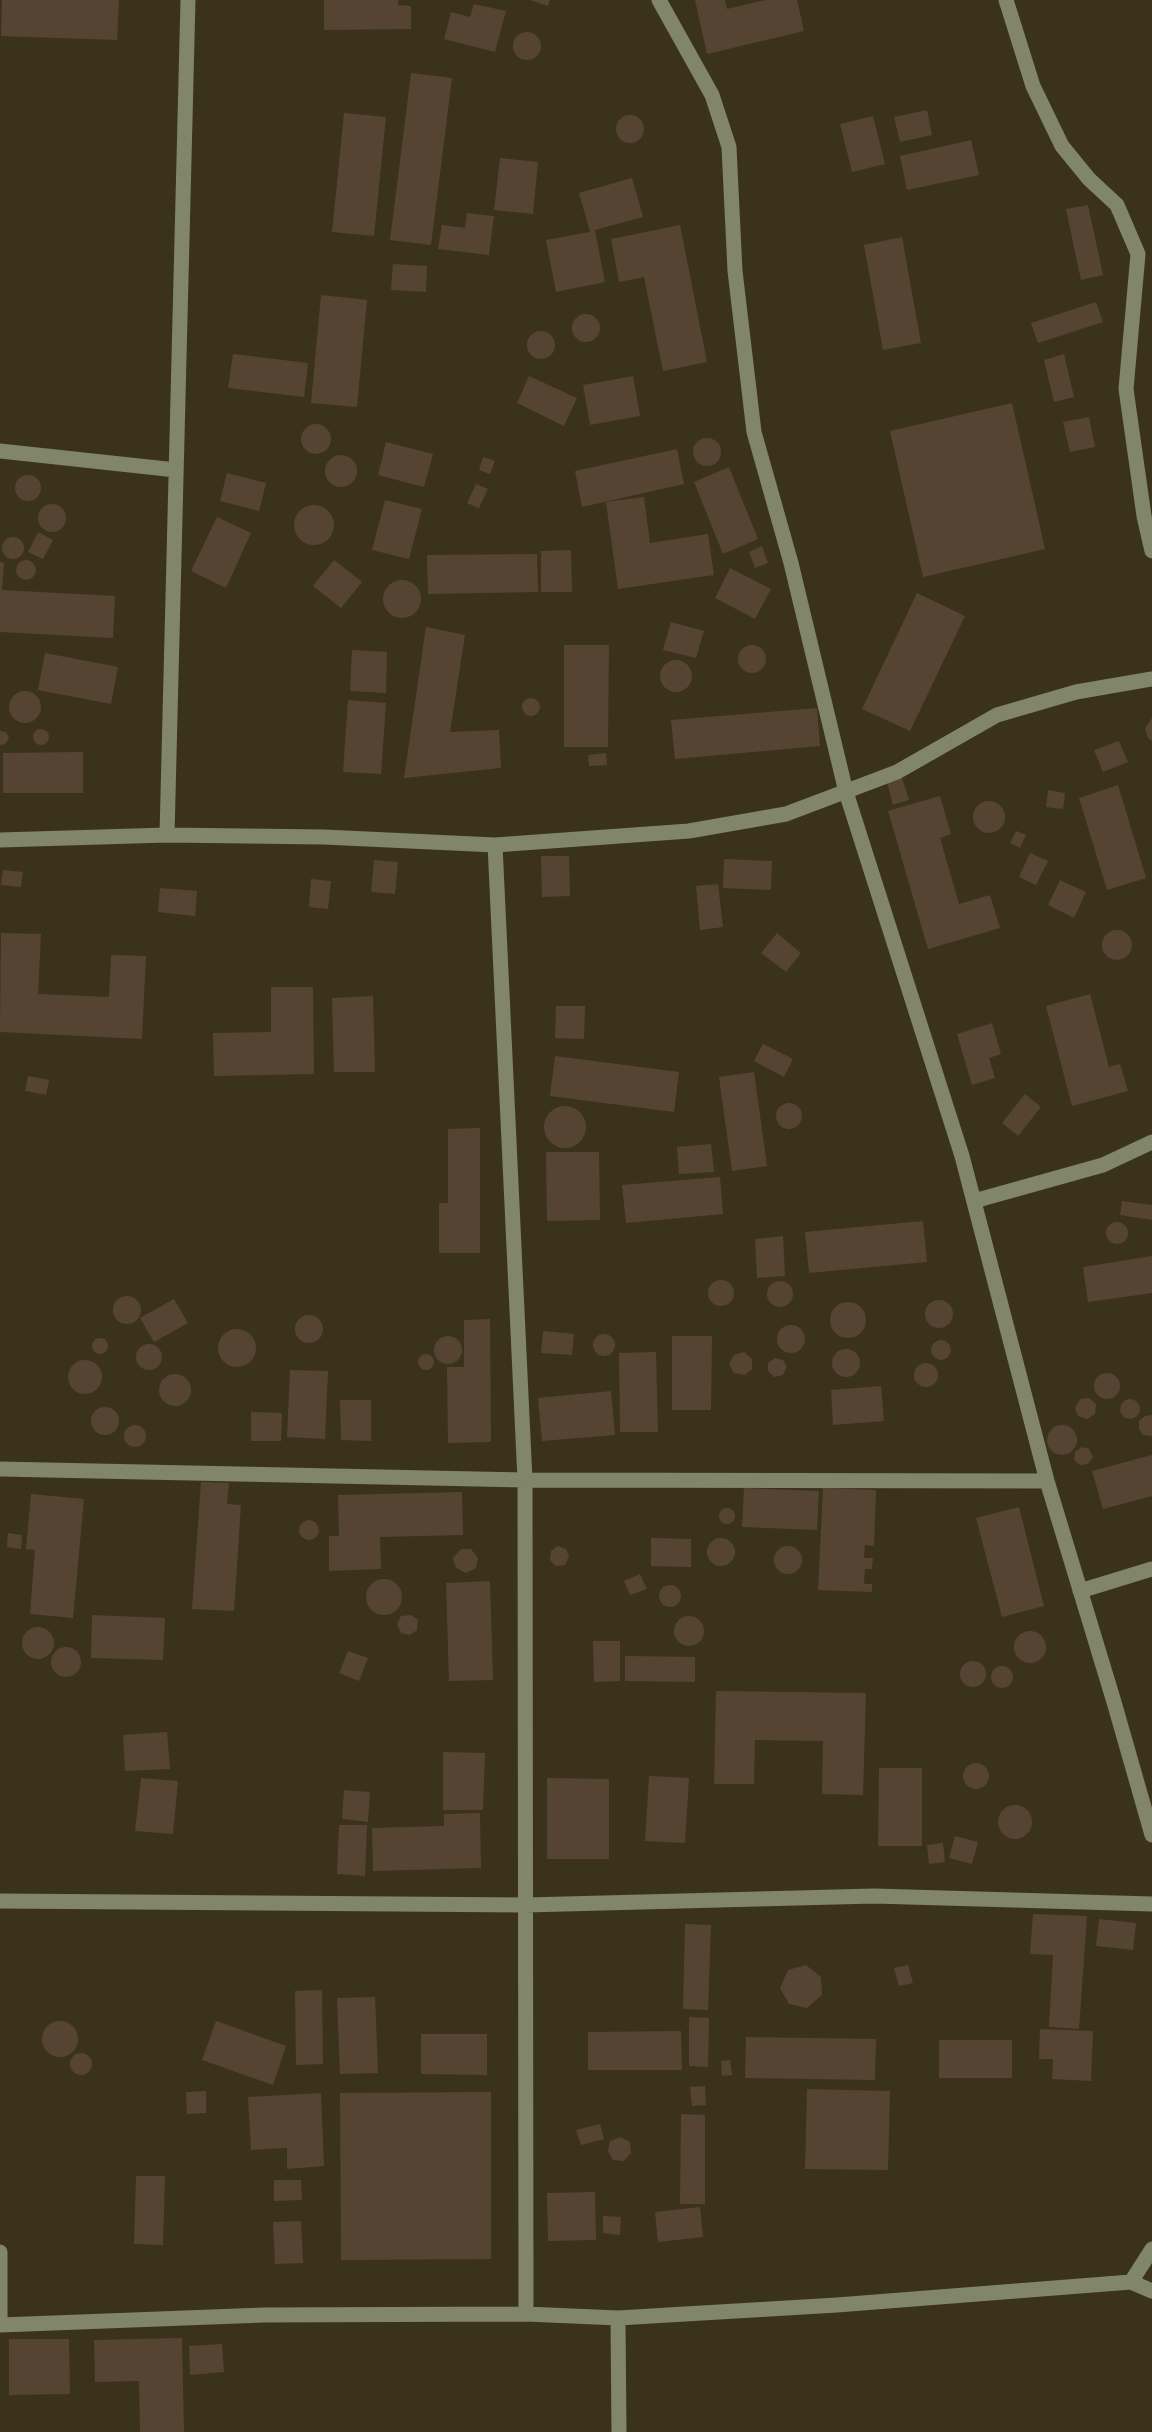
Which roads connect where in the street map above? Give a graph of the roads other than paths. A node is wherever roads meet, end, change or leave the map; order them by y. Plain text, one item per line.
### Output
1 (188, 0) edge
2 (659, 0) edge
3 (1006, 0) edge
4 (0, 451) edge
5 (176, 470) junction
6 (1152, 551) edge
7 (1152, 679) edge
8 (846, 792) junction
9 (167, 835) junction
10 (0, 840) edge
11 (495, 845) junction
12 (1152, 1142) edge
13 (974, 1201) junction
14 (0, 1470) edge
15 (525, 1480) junction
16 (1047, 1481) junction
17 (1152, 1569) edge
18 (1080, 1591) junction
19 (1152, 1835) edge
20 (0, 1901) edge
21 (1152, 1904) edge
22 (526, 1905) junction
23 (1152, 2249) edge
24 (0, 2252) edge
25 (1131, 2282) junction
26 (1152, 2291) edge
27 (526, 2314) junction
28 (618, 2318) junction
29 (0, 2325) edge
30 (619, 2432) edge

1 - 5 street
2 - 8 street
3 - 6 street
4 - 5 street
5 - 9 street
7 - 8 street
8 - 11 street
8 - 13 street
9 - 10 street
9 - 11 street
11 - 15 street
12 - 13 street
13 - 16 street
14 - 15 street
15 - 16 street
15 - 22 street
16 - 18 street
17 - 18 street
18 - 19 street
20 - 22 street
21 - 22 street
22 - 27 street
23 - 25 street
24 - 29 street
25 - 26 street
25 - 28 street
27 - 28 street
27 - 29 street
28 - 30 street

